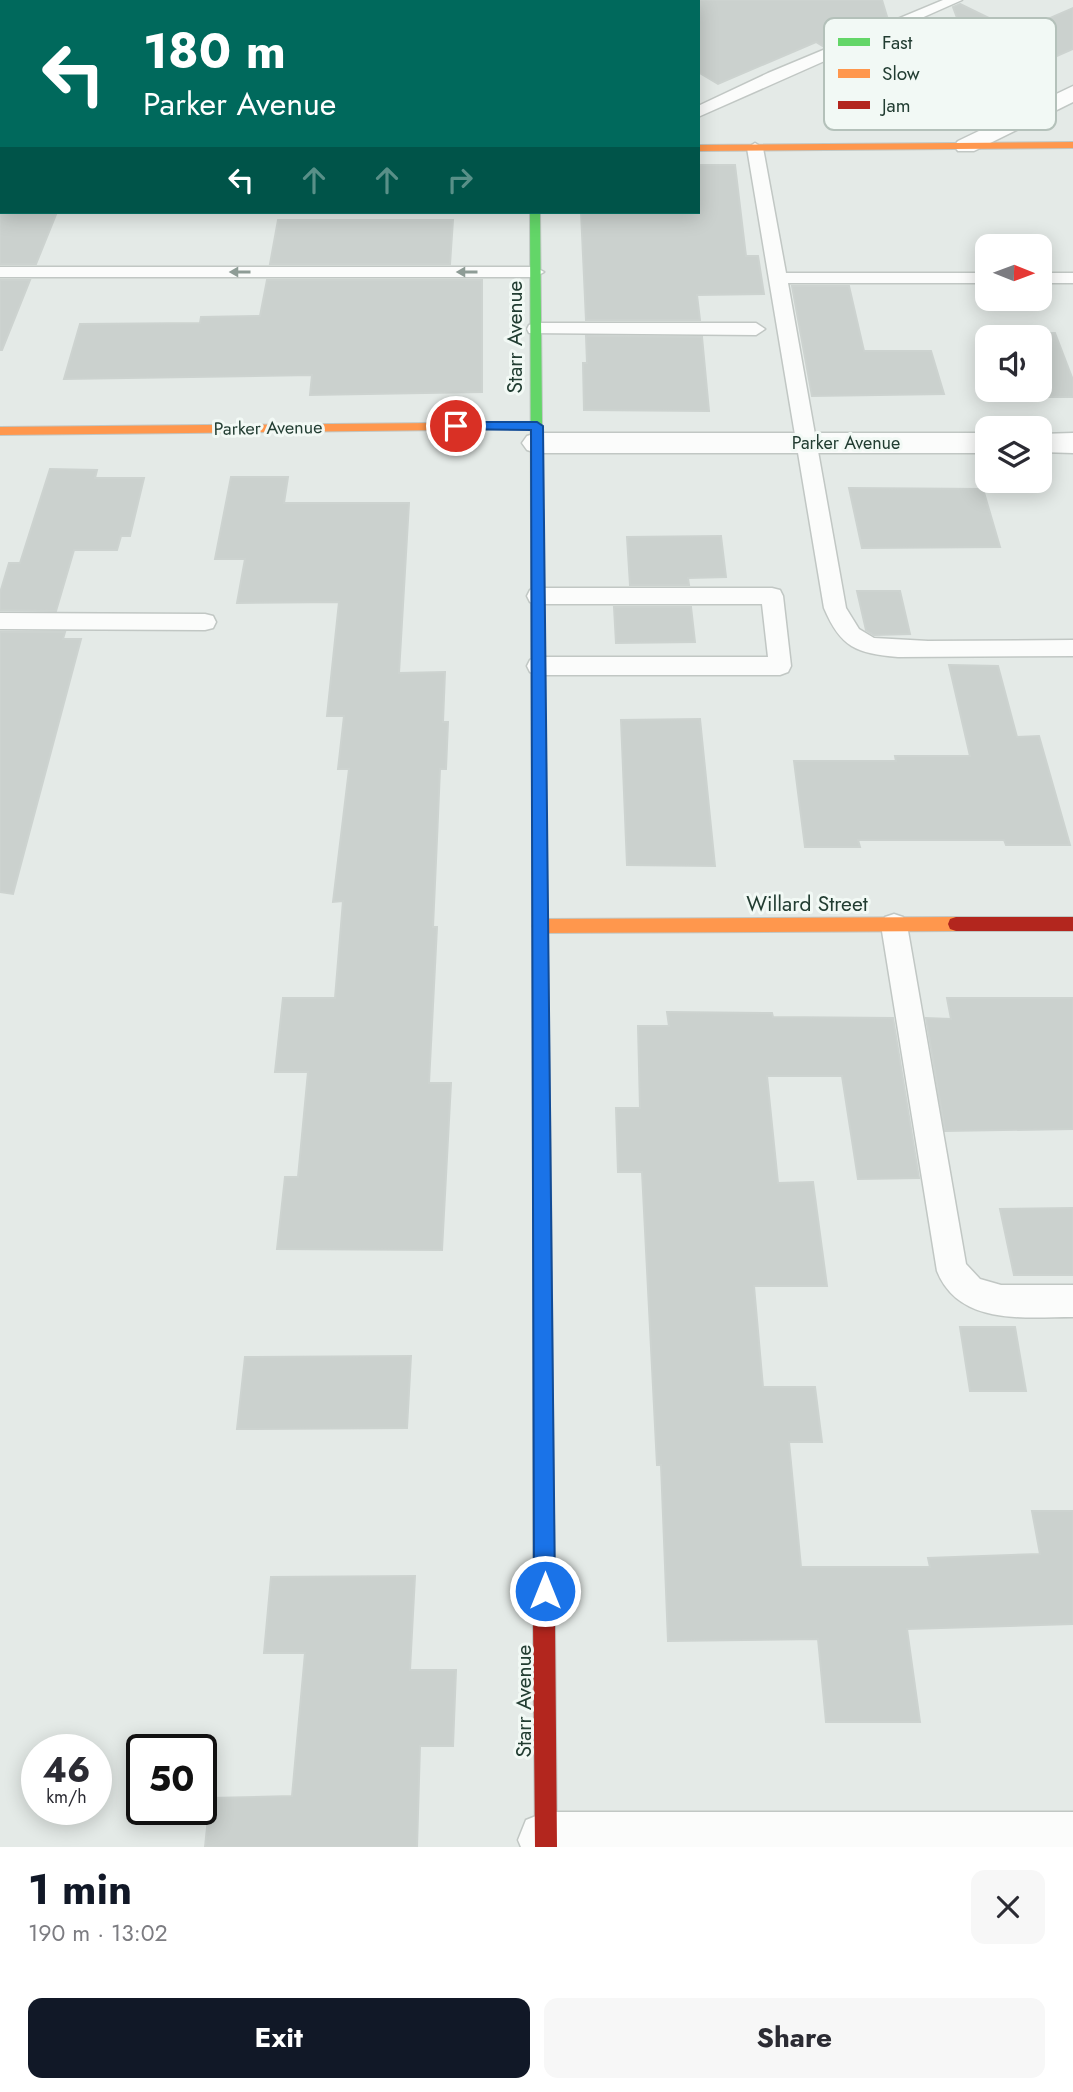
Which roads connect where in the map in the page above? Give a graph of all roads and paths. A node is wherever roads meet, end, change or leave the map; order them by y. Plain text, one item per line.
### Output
1 (955, 0) edge
2 (912, 18) edge
3 (824, 55) edge
4 (1073, 93) edge
5 (1056, 101) edge
6 (700, 111) edge
7 (998, 130) edge
8 (1073, 145) edge
9 (966, 146) junction
10 (700, 148) edge
11 (755, 148) junction
12 (535, 214) edge
13 (0, 272) edge
14 (535, 272) junction
15 (778, 278) junction
16 (975, 278) edge
17 (1052, 278) edge
18 (1073, 278) edge
19 (536, 329) junction
20 (756, 329) dead end
21 (0, 431) edge
22 (537, 434) junction
23 (806, 443) junction
24 (975, 443) edge
25 (1052, 443) edge
26 (1073, 443) edge
27 (538, 596) junction
28 (0, 621) edge
29 (205, 622) dead end
30 (1073, 648) edge
31 (538, 666) junction
32 (1073, 924) edge
33 (894, 925) junction
34 (540, 926) junction
35 (1073, 1301) edge
36 (1065, 1842) edge
37 (546, 1844) edge

1 - 2 lane
3 - 6 lane
4 - 5 street
7 - 9 street
8 - 9 main road
9 - 11 main road
10 - 11 main road
11 - 15 lane
12 - 14 main road, Starr Avenue
14 -> 13 lane
14 - 19 main road, Starr Avenue
15 - 16 lane
15 - 23 lane
17 - 18 lane
19 - 20 lane
19 - 22 main road, Starr Avenue
21 - 22 main road, Parker Avenue
22 - 23 street, Parker Avenue
22 - 27 main road, Starr Avenue
23 - 24 street, Parker Avenue
23 - 30 lane
25 - 26 street
27 - 31 main road, Starr Avenue
27 - 31 lane
28 - 29 lane
31 - 34 main road, Starr Avenue
32 - 33 main road, Willard Street
33 - 34 main road, Willard Street
33 - 35 lane
34 - 37 main road, Starr Avenue
36 - 37 street

